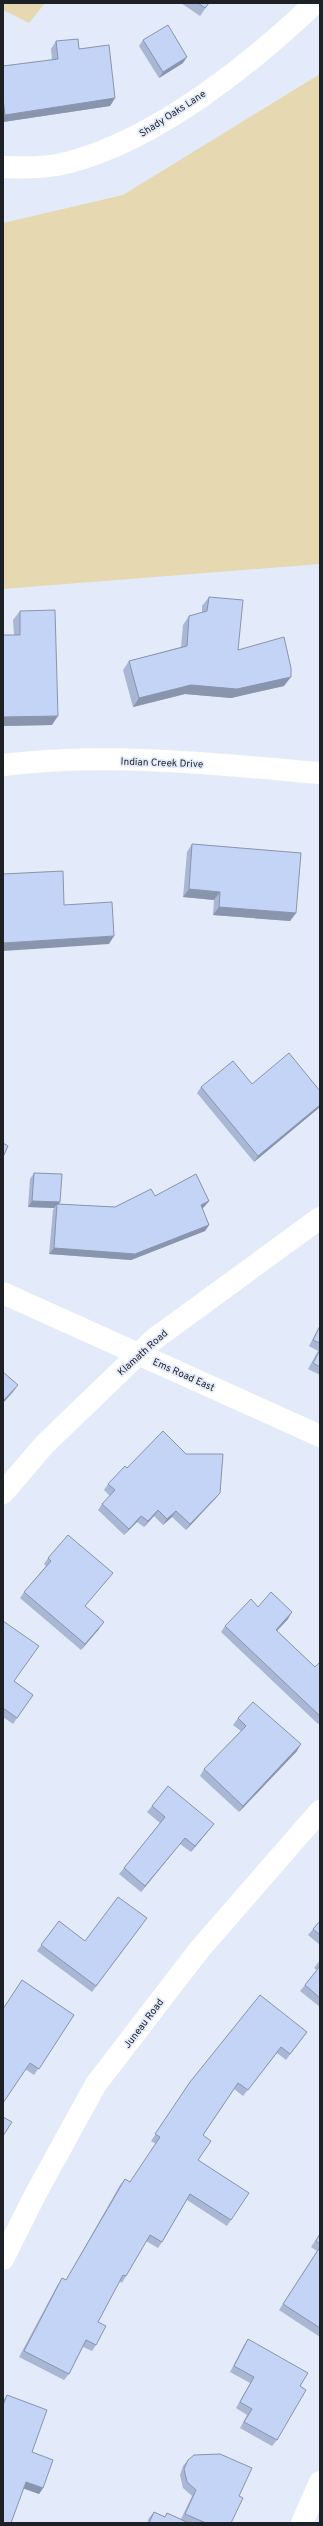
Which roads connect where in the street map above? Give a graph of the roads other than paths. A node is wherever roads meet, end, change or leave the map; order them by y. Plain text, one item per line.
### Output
1 (315, 3) edge
2 (3, 167) edge
3 (3, 765) edge
4 (320, 773) edge
5 (320, 1218) edge
6 (3, 1293) edge
7 (138, 1354) junction
8 (320, 1436) edge
9 (3, 1493) edge
10 (320, 1811) edge
11 (3, 2259) edge
12 (320, 2482) edge
13 (302, 2523) edge

1 - 2 street, Shady Oaks Lane
3 - 4 street, Indian Creek Drive
5 - 7 street, Klamath Road
6 - 7 street, Ems Road East
7 - 8 street, Ems Road East
7 - 9 street, Klamath Road
10 - 11 street, Juneau Road
12 - 13 street

